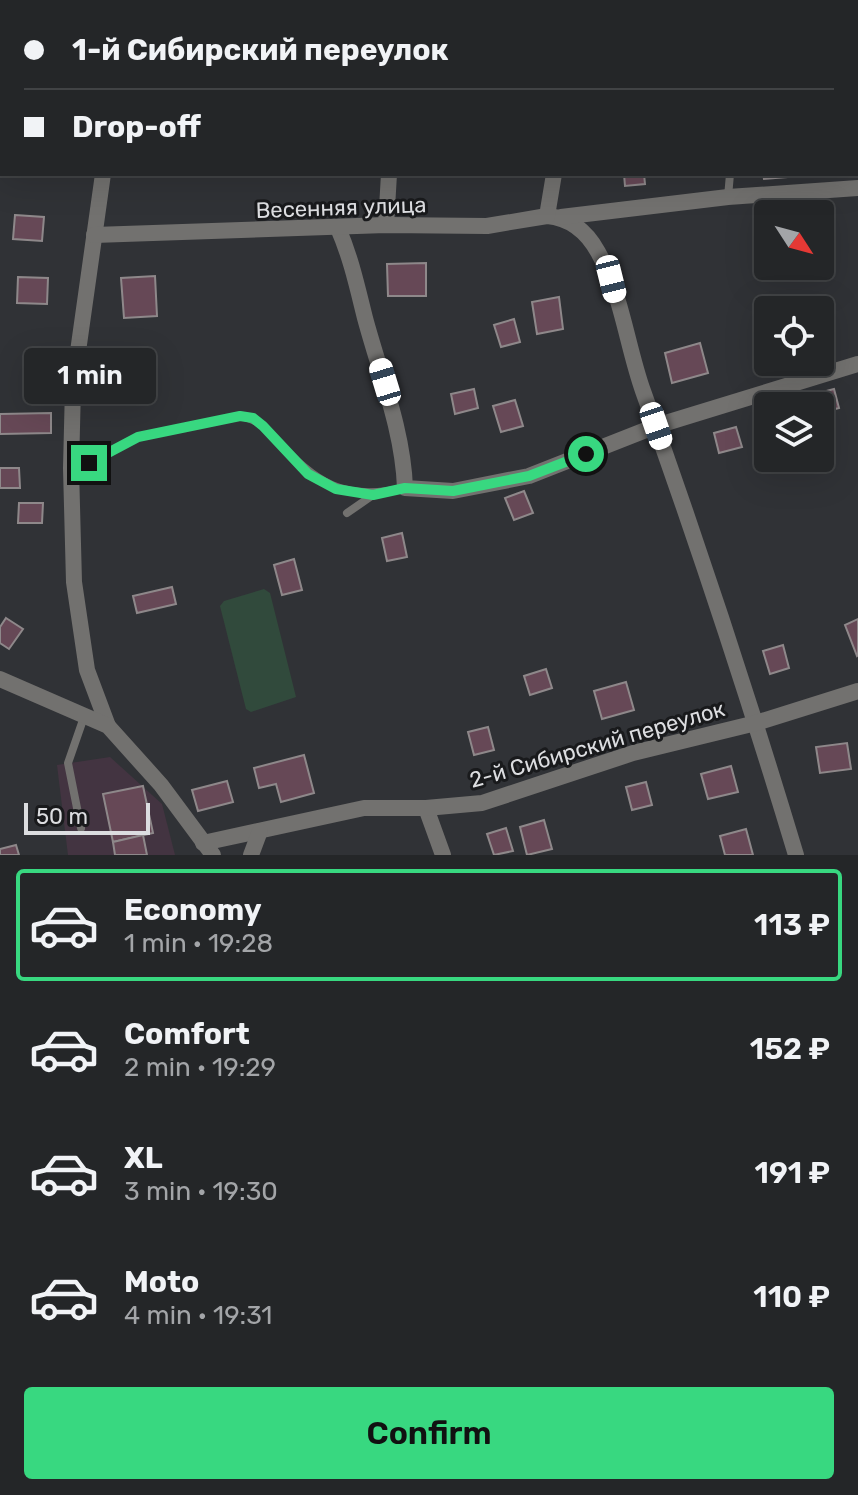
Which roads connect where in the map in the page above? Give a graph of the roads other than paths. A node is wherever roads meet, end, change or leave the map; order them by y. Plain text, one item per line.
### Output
1 (103, 176) edge
2 (389, 176) edge
3 (554, 176) edge
4 (730, 176) edge
5 (858, 188) edge
6 (728, 197) junction
7 (554, 216) junction
8 (386, 225) junction
9 (338, 228) junction
10 (94, 235) junction
11 (858, 364) edge
12 (656, 426) junction
13 (71, 468) junction
14 (405, 488) junction
15 (373, 495) junction
16 (347, 513) dead end
17 (0, 679) edge
18 (858, 691) edge
19 (84, 717) junction
20 (756, 723) junction
21 (108, 726) junction
22 (426, 808) junction
23 (81, 828) dead end
24 (260, 831) junction
25 (208, 849) edge
26 (251, 855) edge
27 (443, 855) edge
28 (796, 855) edge

1 - 10 street
2 - 8 street
3 - 7 street
4 - 6 lane
5 - 6 street, Весенняя улица
6 - 7 street, Весенняя улица
7 - 8 street, Весенняя улица
7 - 12 street
8 - 9 street, Весенняя улица
9 - 10 street, Весенняя улица
9 - 14 street
10 - 13 street
11 - 12 street
12 - 14 street
12 - 20 street
13 - 15 lane
13 - 21 street
14 - 15 lane
15 - 16 lane
17 - 19 street
18 - 20 street, 2-й Сибирский переулок
19 - 21 street
19 - 23 lane
20 - 22 street, 2-й Сибирский переулок
20 - 28 street
21 - 25 street
22 - 24 street, 2-й Сибирский переулок
22 - 27 street
24 - 25 street, 2-й Сибирский переулок
24 - 26 street

